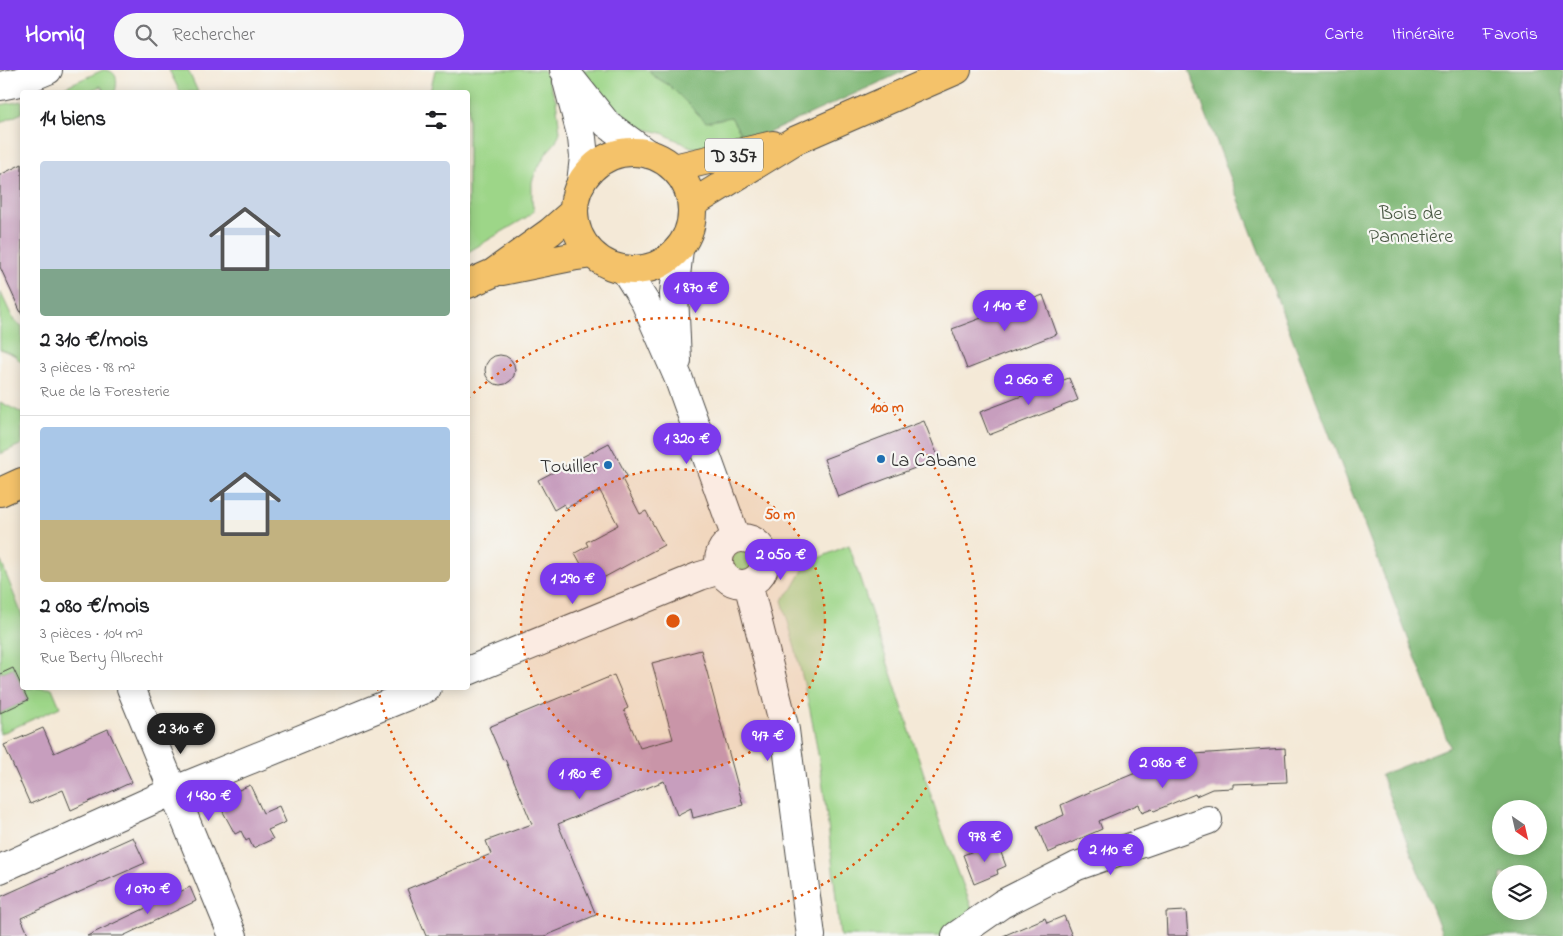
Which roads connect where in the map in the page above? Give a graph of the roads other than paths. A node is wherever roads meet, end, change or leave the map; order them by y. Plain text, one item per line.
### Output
1 (48, 70) edge
2 (957, 70) edge
3 (564, 71) edge
4 (0, 86) edge
5 (794, 141) junction
6 (648, 154) junction
7 (674, 168) junction
8 (581, 183) junction
9 (692, 204) junction
10 (573, 212) junction
11 (679, 249) junction
12 (592, 254) junction
13 (625, 270) junction
14 (494, 273) junction
15 (470, 283) edge
16 (678, 377) junction
17 (20, 483) edge
18 (0, 492) edge
19 (736, 538) junction
20 (720, 570) junction
21 (748, 583) junction
22 (470, 670) edge
23 (132, 690) edge
24 (422, 690) edge
25 (173, 791) junction
26 (1208, 820) dead end
27 (0, 869) edge
28 (233, 936) edge
29 (811, 936) edge
30 (956, 936) edge

1 - 4 street
2 - 5 main road, D 357
3 - 6 street
3 - 8 street
5 - 7 main road, D 357
5 - 9 main road, D 357
6 - 7 main road
6 - 8 main road
7 - 9 main road
8 - 10 main road
9 - 11 main road
10 - 12 main road
10 - 14 main road
11 - 13 main road
11 - 16 street
12 - 13 main road
12 - 14 main road
13 - 16 street
14 - 15 main road
16 - 19 street
17 - 18 main road
19 - 20 street
19 - 21 street
20 - 21 street
20 - 22 street
21 - 29 street
23 - 25 street
24 - 25 street
25 - 27 street
25 - 28 street
26 - 30 street

